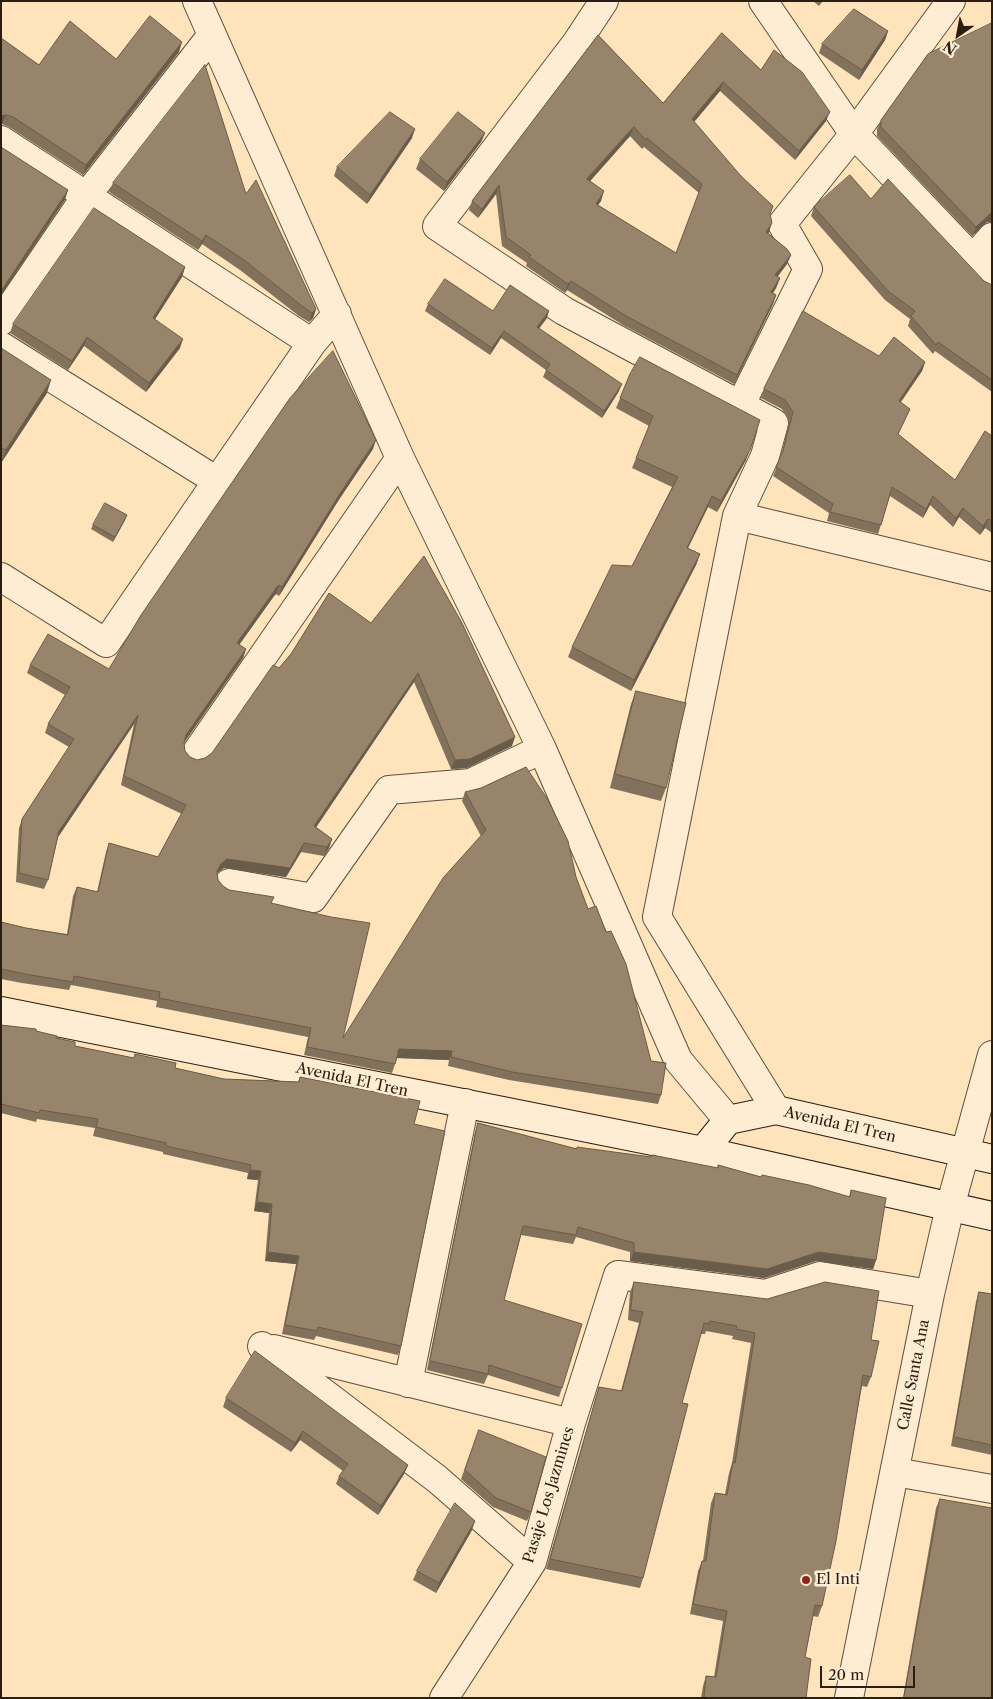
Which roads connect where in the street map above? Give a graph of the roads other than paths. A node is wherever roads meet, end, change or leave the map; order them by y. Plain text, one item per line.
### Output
1 (197, 1) edge
2 (604, 1) edge
3 (763, 1) edge
4 (951, 1) edge
5 (212, 35) junction
6 (854, 134) junction
7 (1, 140) edge
8 (87, 195) junction
9 (992, 237) edge
10 (983, 269) edge
11 (338, 314) junction
12 (1, 321) edge
13 (312, 343) junction
14 (1, 346) edge
15 (740, 406) junction
16 (400, 458) junction
17 (217, 481) junction
18 (736, 516) junction
19 (1, 577) edge
20 (992, 577) edge
21 (542, 749) junction
22 (196, 753) dead end
23 (229, 883) dead end
24 (1, 1011) edge
25 (992, 1055) edge
26 (465, 1103) junction
27 (776, 1110) junction
28 (728, 1120) junction
29 (703, 1151) junction
30 (965, 1154) junction
31 (992, 1158) edge
32 (950, 1207) junction
33 (992, 1216) edge
34 (930, 1294) junction
35 (408, 1383) junction
36 (571, 1423) junction
37 (895, 1472) junction
38 (992, 1489) edge
39 (532, 1562) junction
40 (444, 1698) edge
41 (849, 1698) edge

1 - 5 street
2 - 15 street
3 - 6 street
4 - 6 street
5 - 8 street
5 - 11 street
6 - 10 street
6 - 15 street
7 - 8 street
8 - 12 street
8 - 13 street
9 - 10 street
11 - 13 street
11 - 16 street
13 - 17 street
14 - 17 street
15 - 18 street
16 - 21 street
16 - 22 street
17 - 19 street
18 - 20 street
18 - 27 street
21 - 23 street
21 - 28 street
24 - 26 street, Avenida El Tren
25 - 30 street, Calle Santa Ana
26 - 29 street, Avenida El Tren
26 - 35 street
27 - 28 street, Avenida El Tren
27 - 30 street, Avenida El Tren
28 - 29 street
29 - 32 street, Avenida El Tren
30 - 31 street, Avenida El Tren
30 - 32 street, Calle Santa Ana
32 - 33 street, Avenida El Tren
32 - 34 street, Calle Santa Ana
34 - 36 street, Pasaje Los Jazmines
34 - 37 street, Calle Santa Ana
35 - 36 street
35 - 39 street
36 - 39 street, Pasaje Los Jazmines
37 - 38 street
37 - 41 street, Calle Santa Ana
39 - 40 street, Pasaje Los Jazmines

